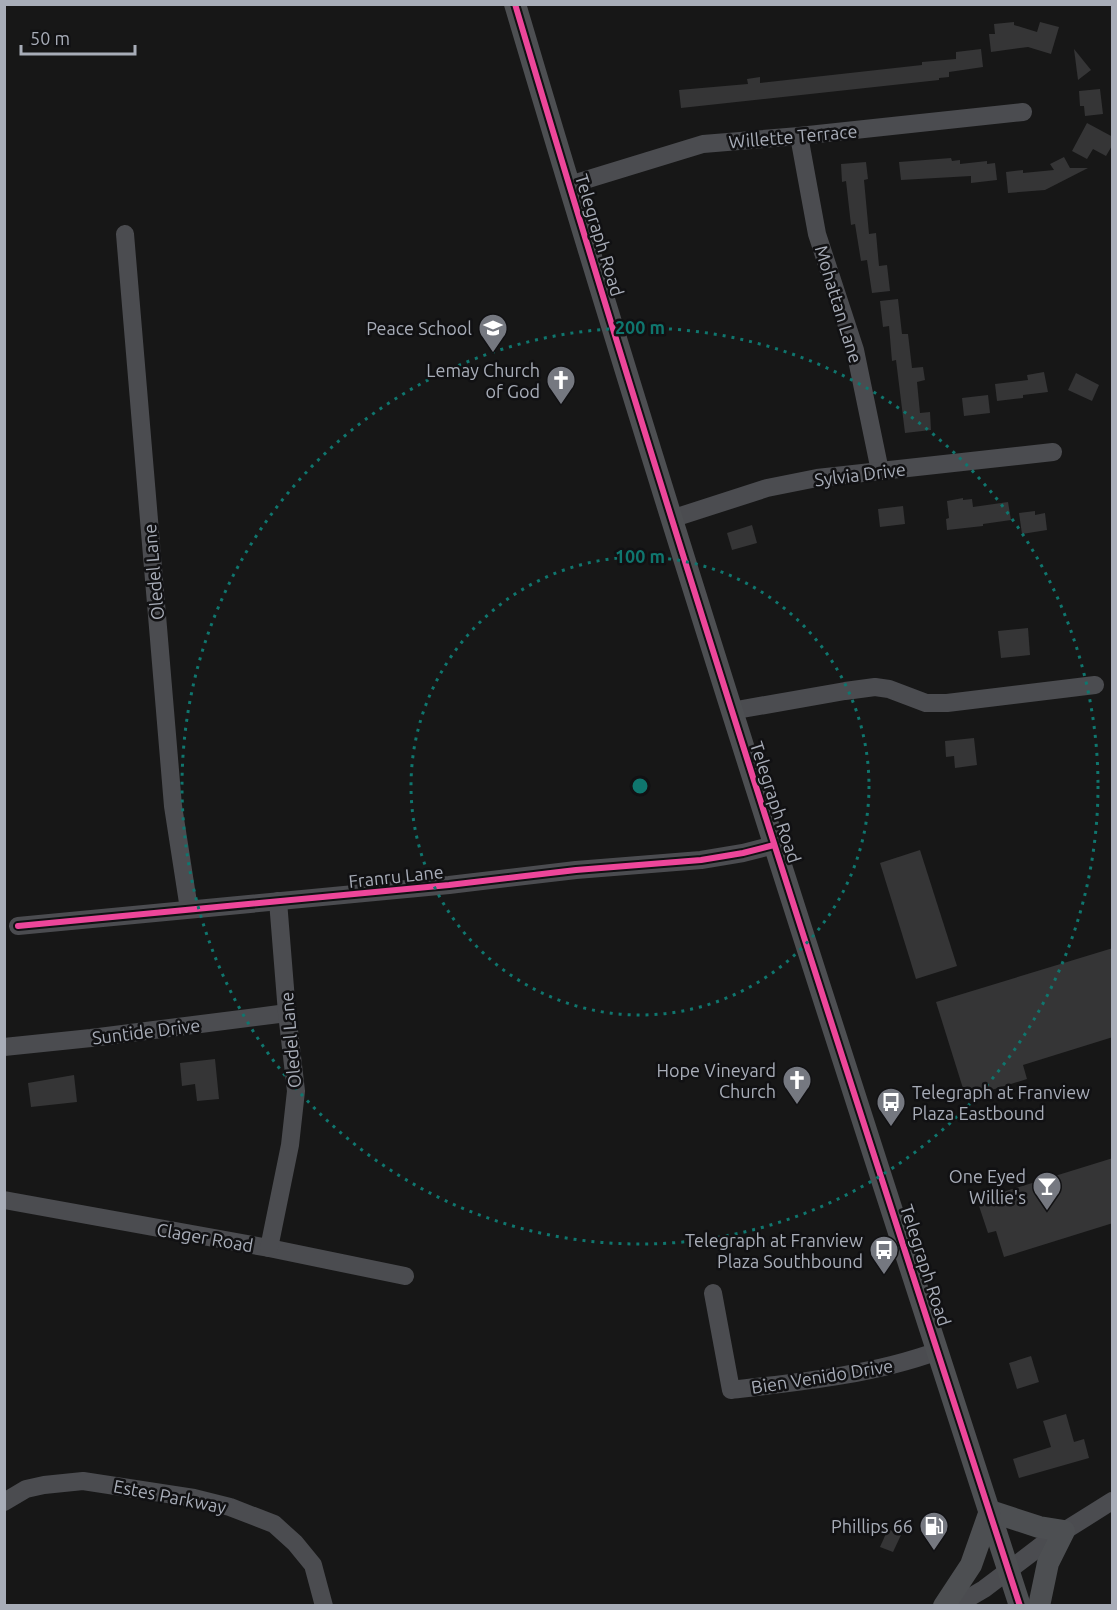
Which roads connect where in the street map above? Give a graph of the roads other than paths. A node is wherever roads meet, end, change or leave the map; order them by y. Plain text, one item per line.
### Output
1 (515, 4) edge
2 (1023, 112) dead end
3 (799, 136) junction
4 (569, 185) junction
5 (124, 234) dead end
6 (1053, 452) dead end
7 (880, 471) junction
8 (671, 519) junction
9 (1095, 686) dead end
10 (731, 711) junction
11 (774, 845) junction
12 (278, 901) junction
13 (189, 909) junction
14 (18, 926) dead end
15 (287, 1013) junction
16 (4, 1047) edge
17 (4, 1200) edge
18 (269, 1248) junction
19 (405, 1276) dead end
20 (713, 1293) dead end
21 (938, 1351) junction
22 (1113, 1501) edge
23 (4, 1502) edge
24 (990, 1511) junction
25 (1064, 1531) junction
26 (1009, 1570) junction
27 (324, 1605) edge
28 (944, 1605) edge
29 (956, 1605) edge
30 (1020, 1605) edge
31 (1039, 1605) edge

1 - 4 main road, Telegraph Road
2 - 3 street, Willette Terrace
3 - 4 street, Willette Terrace
3 - 7 street, Mohattan Lane
4 - 8 main road, Telegraph Road
5 - 13 street, Oledel Lane
6 - 7 street, Sylvia Drive
7 - 8 street, Sylvia Drive
8 - 10 main road, Telegraph Road
9 - 10 street
10 - 11 main road, Telegraph Road
11 - 12 street, Franru Lane
11 - 21 main road, Telegraph Road
12 - 13 street, Franru Lane
12 - 15 street, Oledel Lane
13 - 14 street, Franru Lane
15 - 16 street, Suntide Drive
15 - 18 street, Oledel Lane
17 - 18 street, Clager Road
18 - 19 street, Clager Road
20 - 21 street, Bien Venido Drive
21 - 24 main road, Telegraph Road
22 - 25 street
23 - 27 street, Estes Parkway
24 - 25 main road
24 - 26 main road, Telegraph Road
24 - 28 main road
25 - 26 street
25 - 31 main road
26 - 29 street
26 - 30 main road, Telegraph Road

